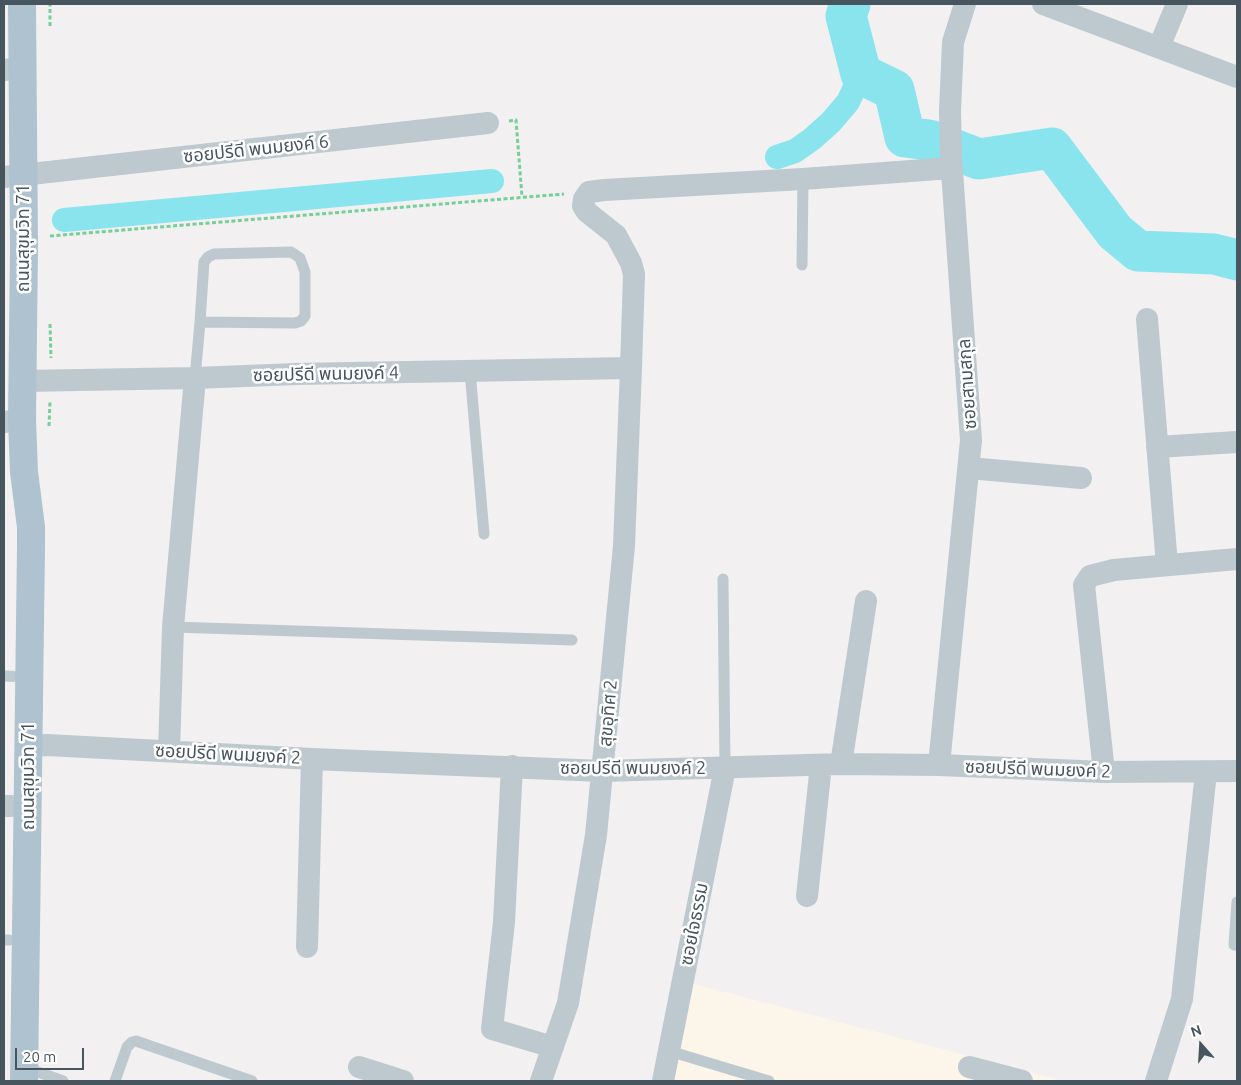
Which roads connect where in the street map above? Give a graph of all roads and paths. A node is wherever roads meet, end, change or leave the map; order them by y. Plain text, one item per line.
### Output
1 (22, 4) edge
2 (965, 4) edge
3 (1043, 4) edge
4 (1178, 4) edge
5 (1159, 47) junction
6 (13, 69) edge
7 (1237, 77) edge
8 (488, 123) joint
9 (951, 163) junction
10 (13, 176) edge
11 (803, 179) junction
12 (589, 192) junction
13 (522, 197) junction
14 (50, 236) dead end
15 (802, 265) dead end
16 (1147, 319) dead end
17 (200, 322) junction
18 (631, 368) junction
19 (470, 371) junction
20 (195, 378) junction
21 (22, 381) junction
22 (13, 421) edge
23 (1237, 442) edge
24 (1157, 448) junction
25 (968, 468) junction
26 (1081, 478) dead end
27 (484, 534) dead end
28 (1237, 559) edge
29 (1167, 565) junction
30 (723, 579) dead end
31 (866, 601) dead end
32 (173, 627) junction
33 (572, 640) dead end
34 (15, 677) edge
35 (28, 746) junction
36 (169, 751) junction
37 (312, 758) junction
38 (831, 765) junction
39 (939, 765) junction
40 (512, 766) junction
41 (724, 768) junction
42 (602, 770) junction
43 (1237, 771) edge
44 (1104, 772) junction
45 (1206, 772) junction
46 (7, 806) edge
47 (807, 896) dead end
48 (1237, 902) edge
49 (6, 940) edge
50 (1237, 945) edge
51 (307, 946) dead end
52 (553, 1047) junction
53 (669, 1052) junction
54 (969, 1066) dead end
55 (359, 1068) dead end
56 (19, 1076) edge
57 (63, 1081) edge
58 (115, 1081) edge
59 (252, 1081) edge
60 (403, 1081) edge
61 (541, 1081) edge
62 (663, 1081) edge
63 (769, 1081) edge
64 (1022, 1081) edge
65 (1156, 1081) edge

1 - 6 main road, ถนนสุขุมวิท 71
2 - 9 street, ซอยสามสกุล
3 - 5 street
4 - 5 street
5 - 7 street
6 - 10 main road, ถนนสุขุมวิท 71
8 - 10 street, ซอยปรีดี พนมยงค์ 6
8 - 13 path
9 - 11 street
9 - 25 street, ซอยสามสกุล
10 - 21 main road, ถนนสุขุมวิท 71
11 - 12 street
11 - 15 lane
12 - 13 path
12 - 18 street, สุขอุทิศ 2
13 - 14 path
16 - 24 street
17 - 17 lane
17 - 20 lane
18 - 19 street, ซอยปรีดี พนมยงค์ 4
18 - 42 street, สุขอุทิศ 2
19 - 20 street, ซอยปรีดี พนมยงค์ 4
19 - 27 lane
20 - 21 street, ซอยปรีดี พนมยงค์ 4
20 - 32 street
21 - 22 main road, ถนนสุขุมวิท 71
22 - 34 main road, ถนนสุขุมวิท 71
23 - 24 street
24 - 29 street
25 - 26 street
25 - 39 street, ซอยสามสกุล
28 - 29 street
29 - 44 street
30 - 41 lane
31 - 38 street
32 - 33 lane
32 - 36 street
34 - 35 main road, ถนนสุขุมวิท 71
34 - 46 main road, ถนนสุขุมวิท 71
35 - 36 street, ซอยปรีดี พนมยงค์ 2
35 - 56 main road, ถนนสุขุมวิท 71
36 - 37 street, ซอยปรีดี พนมยงค์ 2
37 - 40 street, ซอยปรีดี พนมยงค์ 2
37 - 51 street
38 - 39 street, ซอยปรีดี พนมยงค์ 2
38 - 41 street, ซอยปรีดี พนมยงค์ 2
38 - 47 street
39 - 44 street, ซอยปรีดี พนมยงค์ 2
40 - 42 street, ซอยปรีดี พนมยงค์ 2
40 - 52 street
41 - 42 street, ซอยปรีดี พนมยงค์ 2
41 - 53 street, ซอยใจธรรม
42 - 52 street, สุขอุทิศ 2
43 - 45 street, ซอยปรีดี พนมยงค์ 2
44 - 45 street, ซอยปรีดี พนมยงค์ 2
45 - 65 street
46 - 49 main road, ถนนสุขุมวิท 71
48 - 50 lane
49 - 56 main road, ถนนสุขุมวิท 71
52 - 61 street, สุขอุทิศ 2
53 - 62 street, ซอยใจธรรม
53 - 63 lane
54 - 64 street
55 - 60 street
56 - 57 lane
58 - 59 lane

